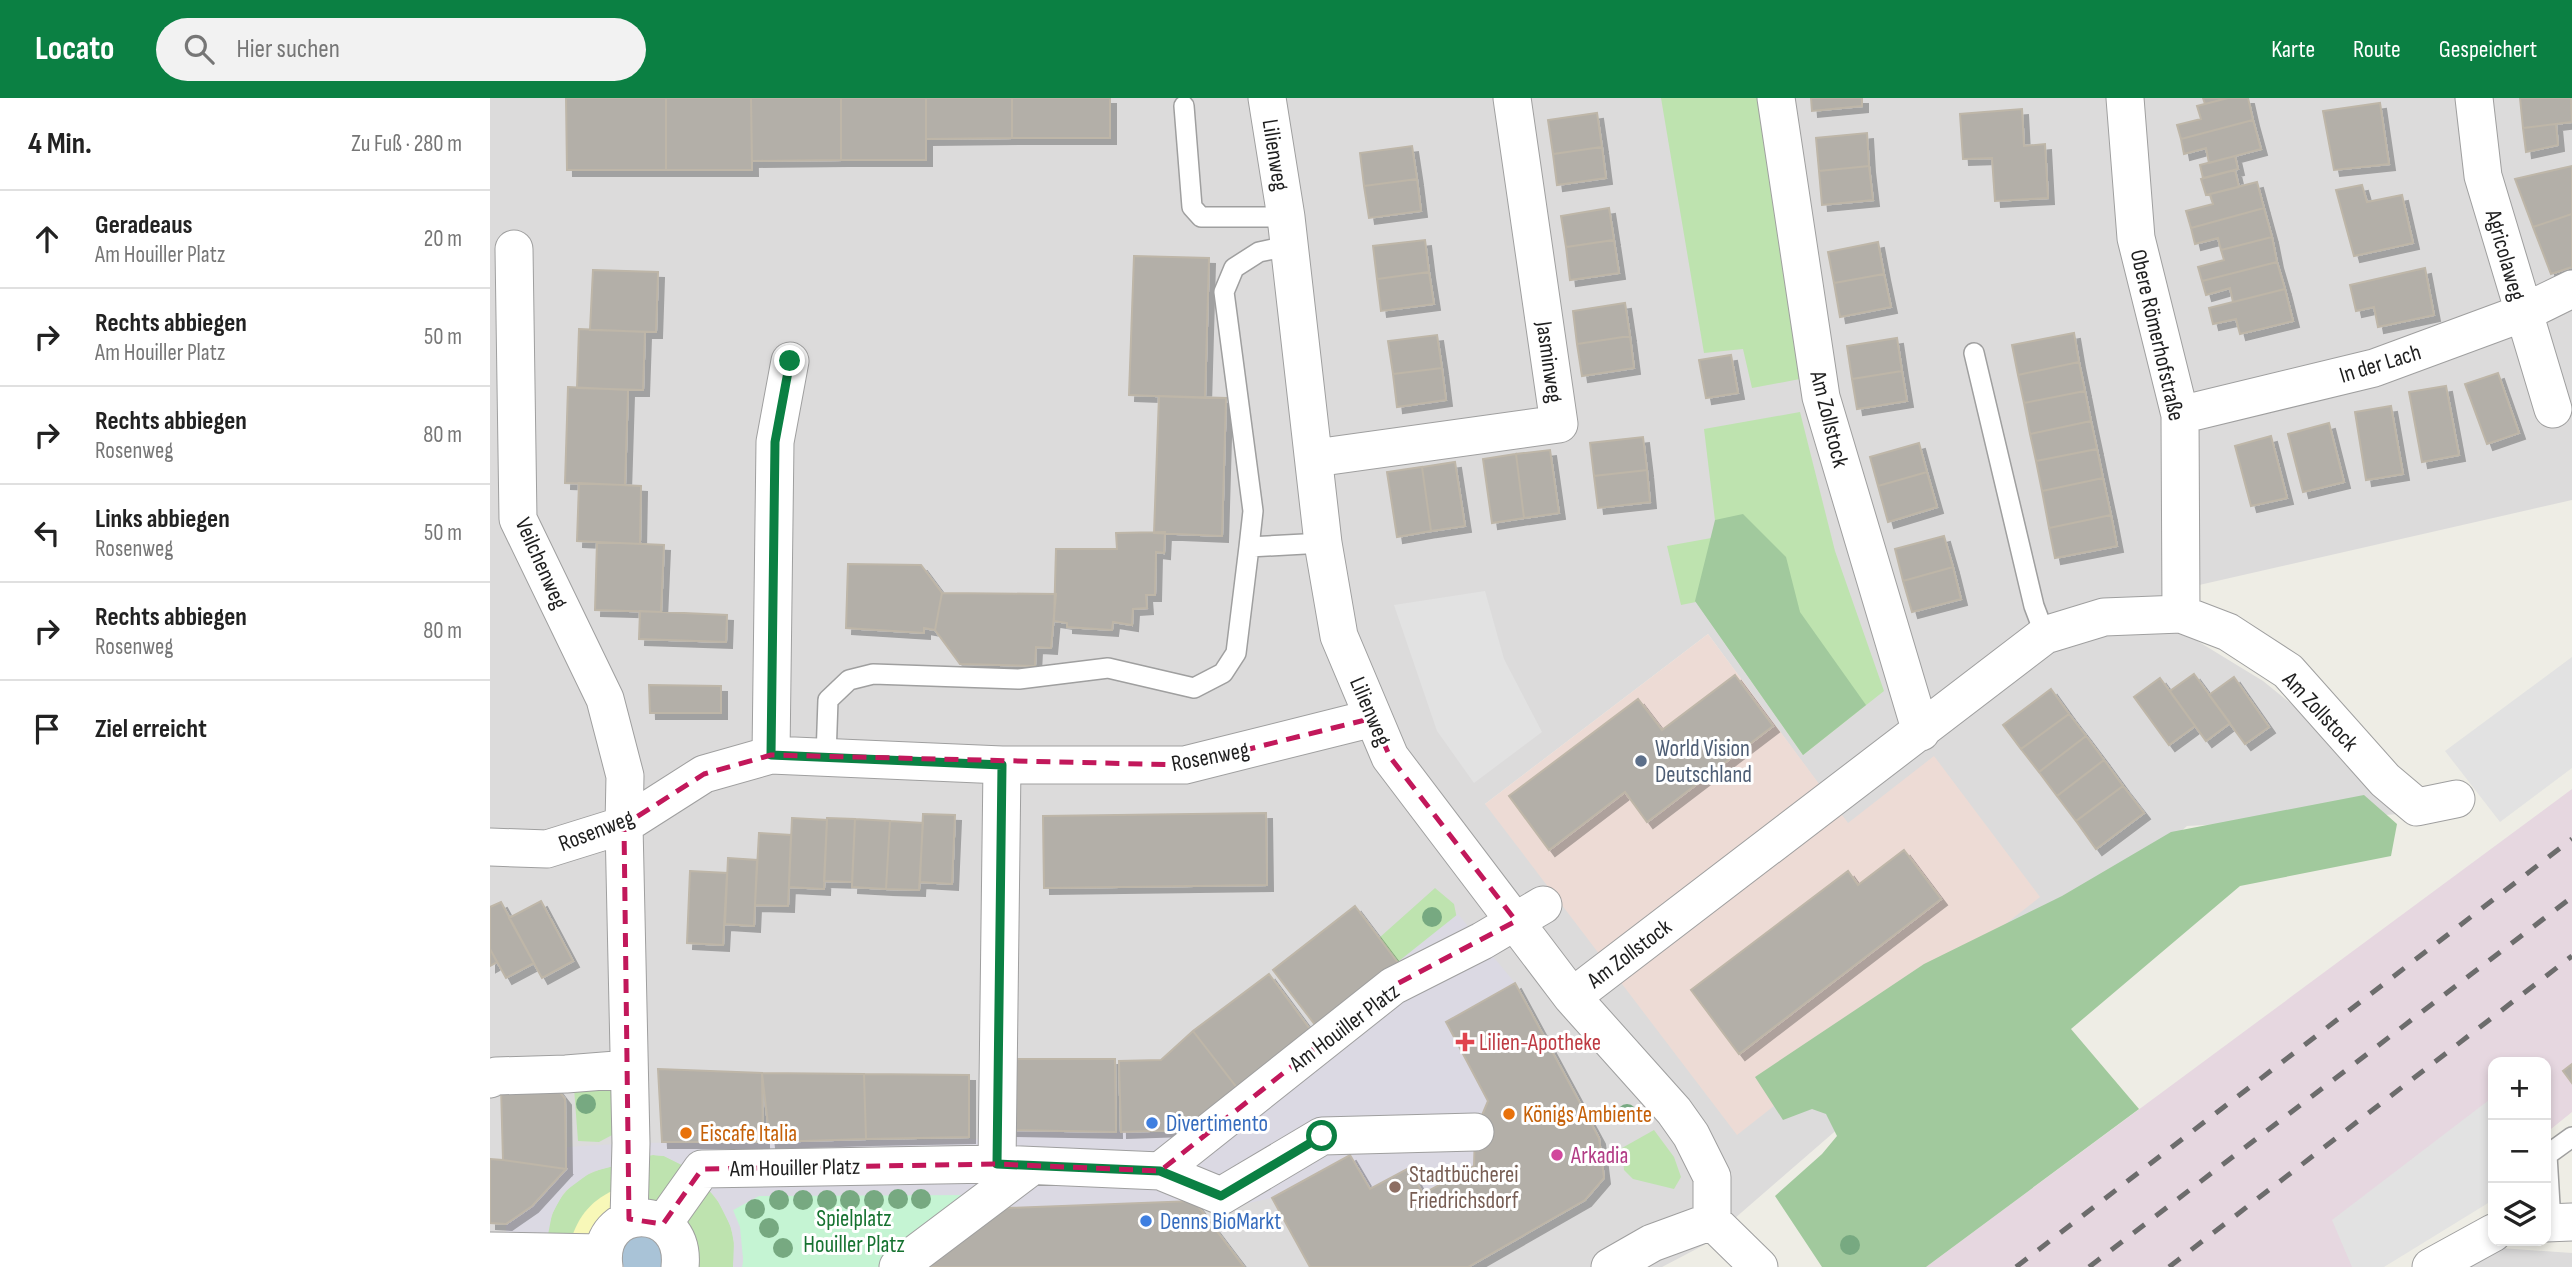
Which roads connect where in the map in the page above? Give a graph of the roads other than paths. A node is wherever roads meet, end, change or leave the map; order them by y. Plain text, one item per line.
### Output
1 (1267, 98) edge
2 (1512, 98) edge
3 (1776, 98) edge
4 (2124, 98) edge
5 (2474, 98) edge
6 (1184, 106) dead end
7 (1287, 232) junction
8 (514, 248) dead end
9 (2572, 289) edge
10 (2523, 313) junction
11 (1974, 353) dead end
12 (790, 361) dead end
13 (2553, 409) dead end
14 (2180, 415) junction
15 (1315, 458) junction
16 (1324, 543) junction
17 (1249, 547) junction
18 (2181, 614) junction
19 (2045, 635) junction
20 (1373, 719) junction
21 (1921, 732) junction
22 (771, 755) junction
23 (826, 757) junction
24 (1002, 765) junction
25 (2456, 799) dead end
26 (624, 825) junction
27 (490, 847) edge
28 (1529, 913) junction
29 (1572, 996) junction
30 (629, 1069) junction
31 (490, 1079) edge
32 (1475, 1132) dead end
33 (2572, 1137) edge
34 (2551, 1152) edge
35 (1009, 1156) junction
36 (1160, 1171) junction
37 (2551, 1183) edge
38 (1712, 1221) junction
39 (646, 1222) junction
40 (2556, 1223) edge
41 (2488, 1236) edge
42 (490, 1251) edge
43 (603, 1260) edge
44 (680, 1267) edge
45 (898, 1267) edge
46 (1610, 1267) edge
47 (1759, 1267) edge
48 (2431, 1267) edge

1 - 7 street, Lilienweg
2 - 15 street, Jasminweg
3 - 21 street, Am Zollstock
4 - 14 street, Obere Römerhofstraße
5 - 10 street, Agricolaweg
6 - 7 lane
7 - 15 street, Lilienweg
7 - 17 lane
8 - 26 street, Veilchenweg
9 - 10 street, In der Lach
10 - 13 street, Agricolaweg
10 - 14 street, In der Lach
11 - 19 lane
12 - 22 street
14 - 18 street, Obere Römerhofstraße
15 - 16 street, Lilienweg
16 - 17 lane
16 - 20 street, Lilienweg
17 - 23 lane
18 - 19 street, Am Zollstock
18 - 25 street, Am Zollstock
19 - 21 street, Am Zollstock
20 - 24 street, Rosenweg
20 - 28 street, Lilienweg
21 - 29 street, Am Zollstock
22 - 23 street, Rosenweg
22 - 26 street, Rosenweg
23 - 24 street, Rosenweg
24 - 35 street
26 - 27 street, Rosenweg
26 - 30 street
28 - 29 street, Lilienweg
28 - 36 street, Am Houiller Platz
29 - 38 street, Lilienweg
30 - 31 street
30 - 39 street
32 - 36 street, Am Houiller Platz
33 - 34 lane
35 - 36 street, Am Houiller Platz
35 - 39 street, Am Houiller Platz
35 - 45 street
37 - 40 lane
38 - 46 street
38 - 47 street
39 - 43 street, Am Houiller Platz
39 - 44 street
41 - 48 street
42 - 43 street

